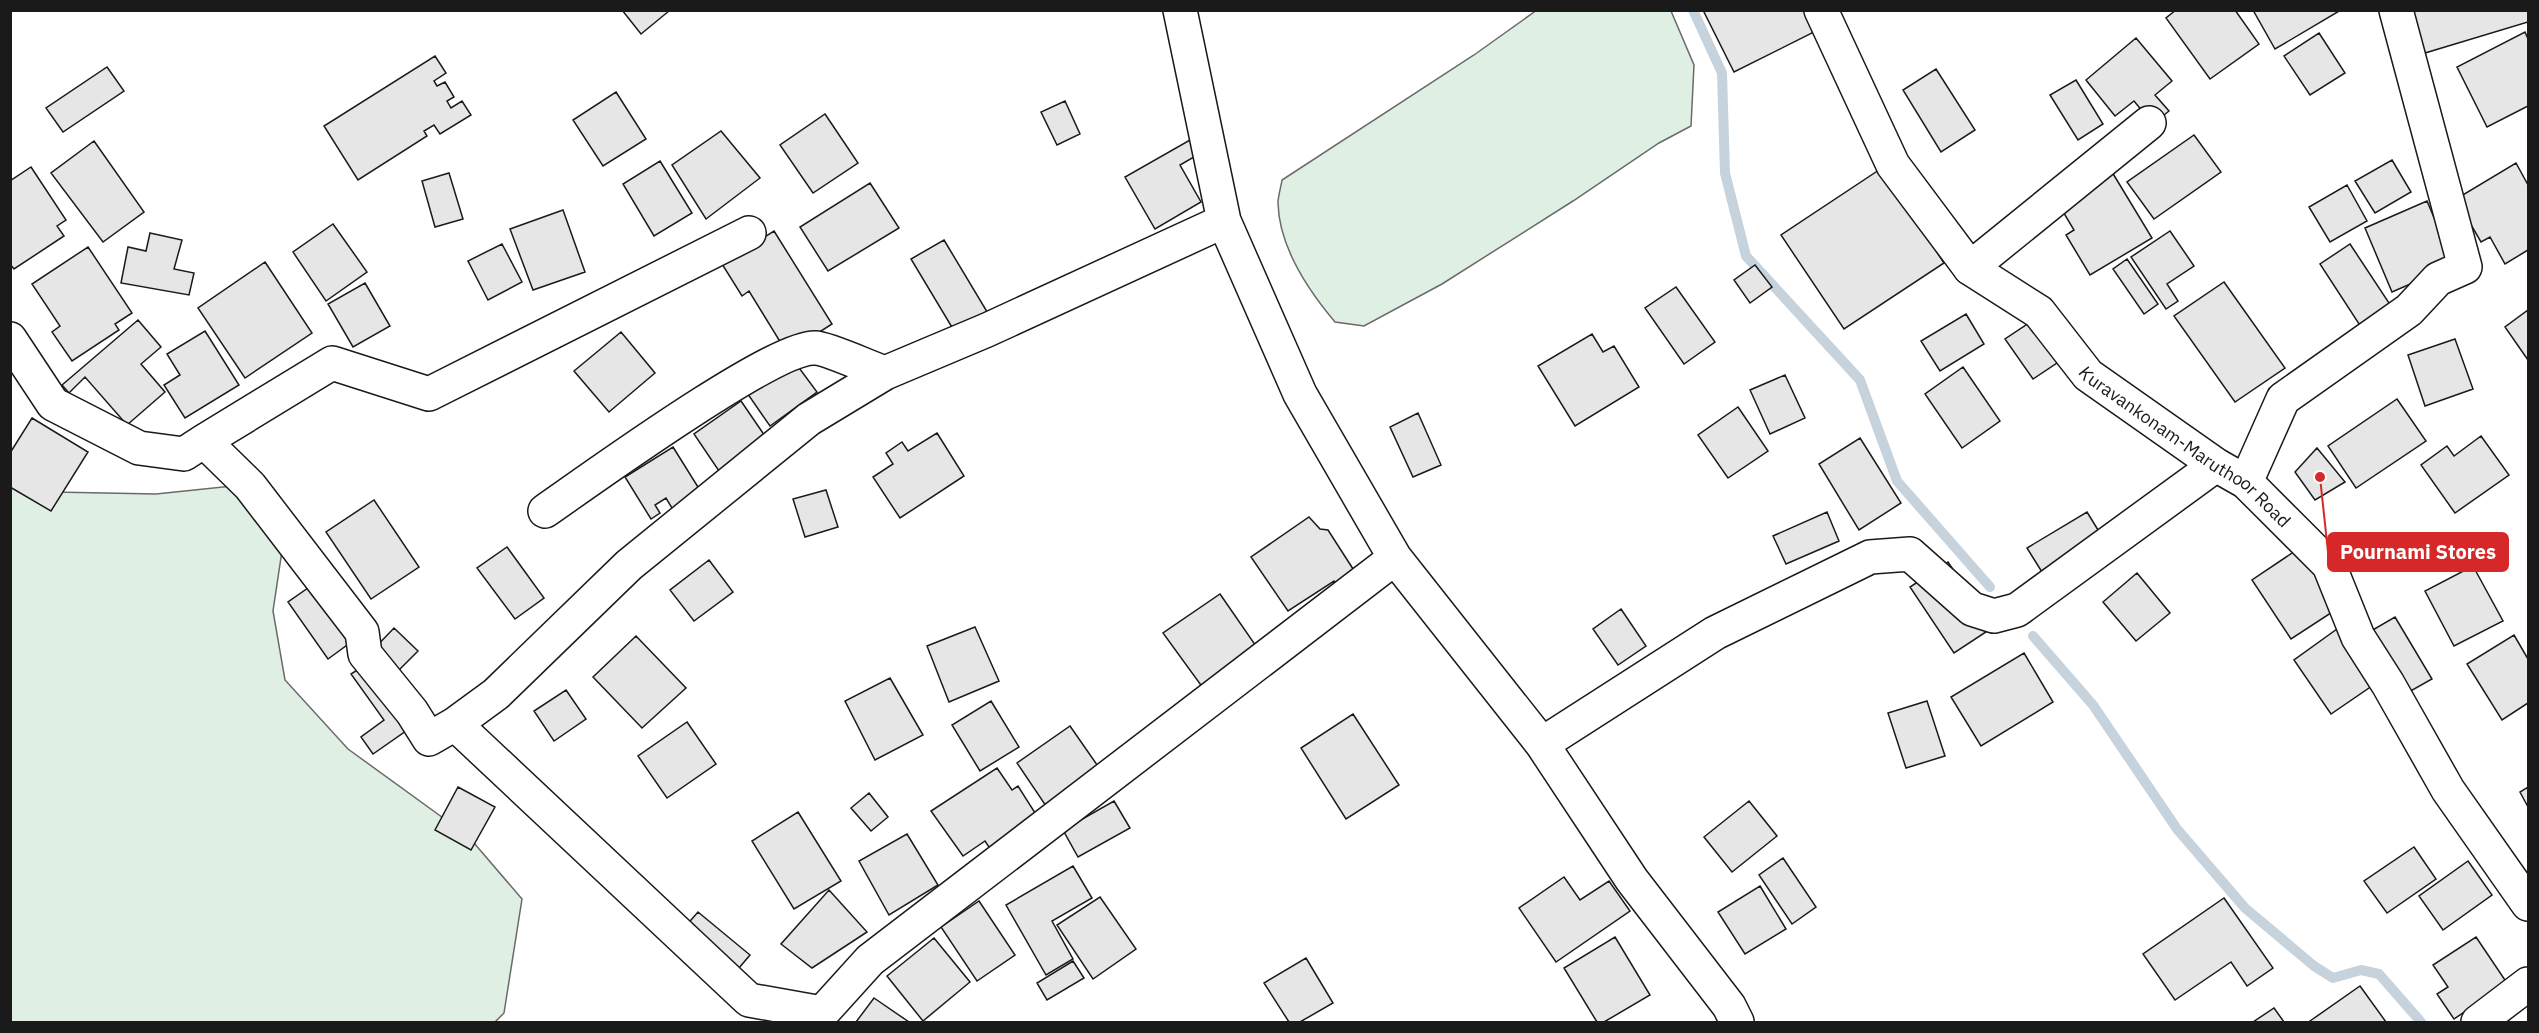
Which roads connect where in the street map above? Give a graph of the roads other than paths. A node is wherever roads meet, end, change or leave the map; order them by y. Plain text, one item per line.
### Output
1 (1180, 10) edge
2 (1821, 10) edge
3 (2396, 10) edge
4 (2149, 123) dead end
5 (1224, 221) junction
6 (749, 232) dead end
7 (1970, 268) junction
8 (10, 339) edge
9 (885, 373) junction
10 (204, 441) junction
11 (2216, 465) junction
12 (2246, 482) junction
13 (545, 511) dead end
14 (1395, 558) junction
15 (455, 724) junction
16 (1542, 744) junction
17 (2529, 904) edge
18 (2529, 984) edge
19 (1737, 1023) edge
20 (2478, 1023) edge

1 - 5 street
2 - 7 street, Kuravankonam-Maruthoor Road
3 - 12 street
4 - 7 street
5 - 9 street
5 - 14 street
6 - 10 street
7 - 11 street, Kuravankonam-Maruthoor Road
8 - 10 street
9 - 13 street
9 - 15 street
10 - 15 street
11 - 12 street, Kuravankonam-Maruthoor Road
11 - 16 street
12 - 17 street, Kuravankonam-Maruthoor Road
14 - 15 street
14 - 16 street
16 - 19 street
18 - 20 street

